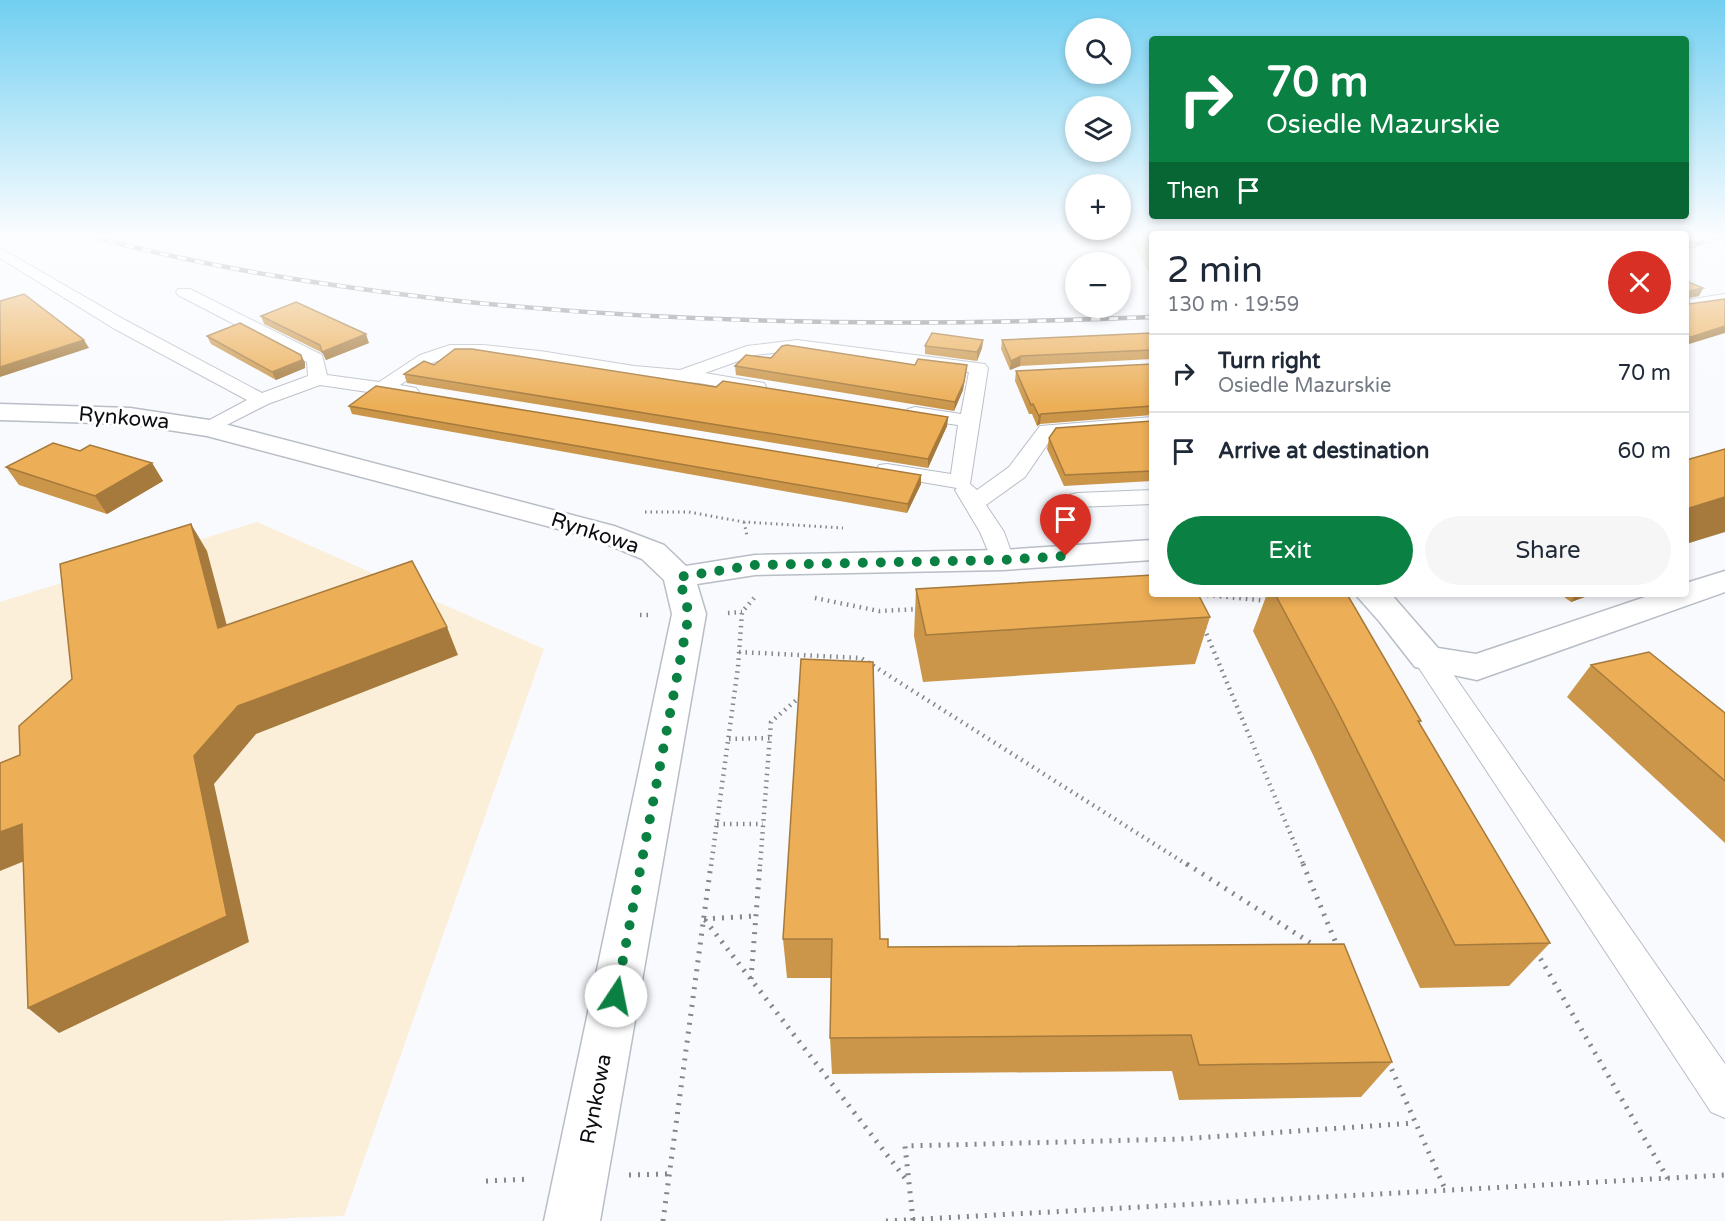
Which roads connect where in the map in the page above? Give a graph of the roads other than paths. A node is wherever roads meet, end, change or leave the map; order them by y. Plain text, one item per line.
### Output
1 (67, 293) edge
2 (186, 293) edge
3 (1725, 299) edge
4 (1689, 305) edge
5 (681, 376) junction
6 (318, 379) junction
7 (384, 387) junction
8 (781, 391) edge
9 (430, 395) edge
10 (261, 400) junction
11 (899, 410) edge
12 (0, 412) edge
13 (969, 422) junction
14 (1149, 423) edge
15 (209, 428) junction
16 (868, 467) edge
17 (961, 482) junction
18 (1149, 497) edge
19 (1077, 500) dead end
20 (974, 504) junction
21 (1149, 550) edge
22 (1002, 560) junction
23 (679, 577) junction
24 (1725, 581) edge
25 (1689, 593) edge
26 (1374, 597) edge
27 (1679, 597) edge
28 (1427, 658) junction
29 (1725, 1098) edge
30 (572, 1221) edge

1 - 10 lane
2 - 6 lane
3 - 4 lane
5 - 7 lane
5 - 8 lane
5 - 13 lane
6 - 7 lane
6 - 10 lane
7 - 9 lane
10 - 15 lane
11 - 13 lane
12 - 15 street, Rynkowa
13 - 17 lane
14 - 20 lane
15 - 23 street, Rynkowa
16 - 17 lane
17 - 20 lane
18 - 19 lane
20 - 22 lane
21 - 22 street
22 - 23 street
23 - 30 street, Rynkowa
24 - 25 street
26 - 28 street
27 - 28 street
28 - 29 lane

